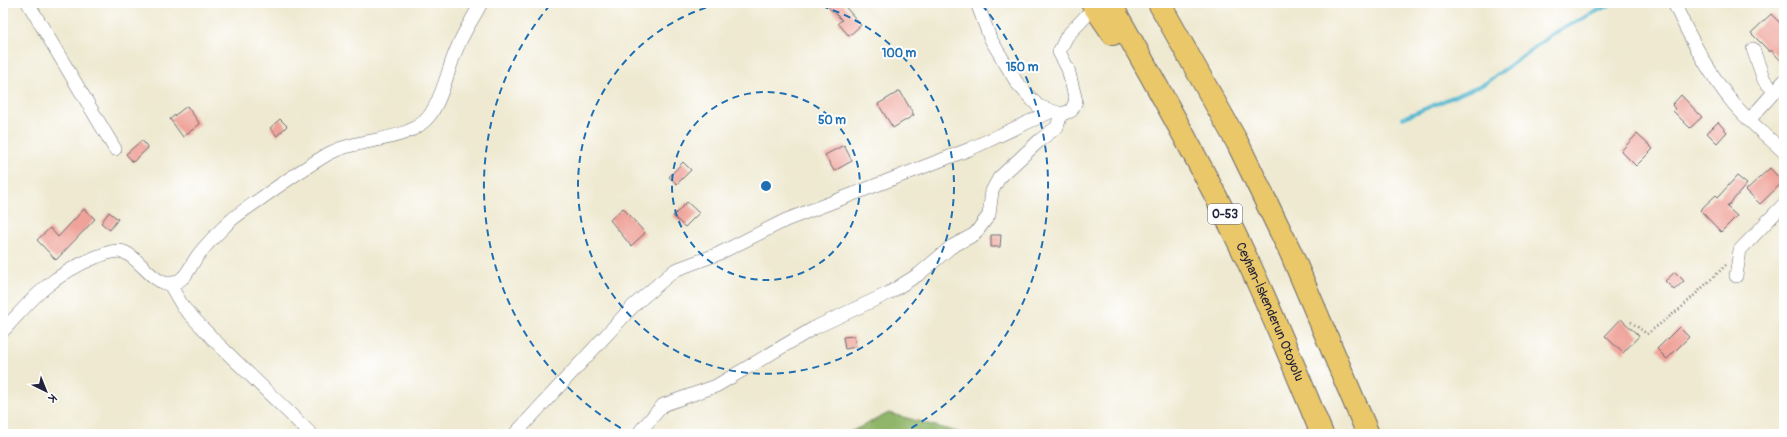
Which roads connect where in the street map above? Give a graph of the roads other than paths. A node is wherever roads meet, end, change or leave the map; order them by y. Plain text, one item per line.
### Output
1 (28, 3) edge
2 (481, 3) edge
3 (977, 3) edge
4 (1110, 3) edge
5 (1159, 3) edge
6 (1674, 3) edge
7 (1089, 9) edge
8 (1753, 49) dead end
9 (1784, 81) edge
10 (1776, 92) junction
11 (1056, 112) junction
12 (1750, 119) junction
13 (115, 149) dead end
14 (1784, 152) edge
15 (1784, 204) edge
16 (1252, 271) junction
17 (1736, 276) dead end
18 (170, 284) junction
19 (3, 331) edge
20 (311, 434) edge
21 (515, 434) edge
22 (641, 434) edge
23 (1322, 434) edge
24 (1368, 434) edge

1 - 13 street
2 - 18 street
3 - 11 street
4 - 16 highway, Ceyhan-İskenderun Otoyolu / O-53
5 - 24 highway
6 - 12 street
7 - 11 street
7 - 16 highway
8 - 10 street
9 - 10 street
10 - 12 street
11 - 21 street
11 - 22 street
12 - 14 street
15 - 17 street
16 - 23 highway, Ceyhan-İskenderun Otoyolu / O-53
18 - 19 street
18 - 20 street

